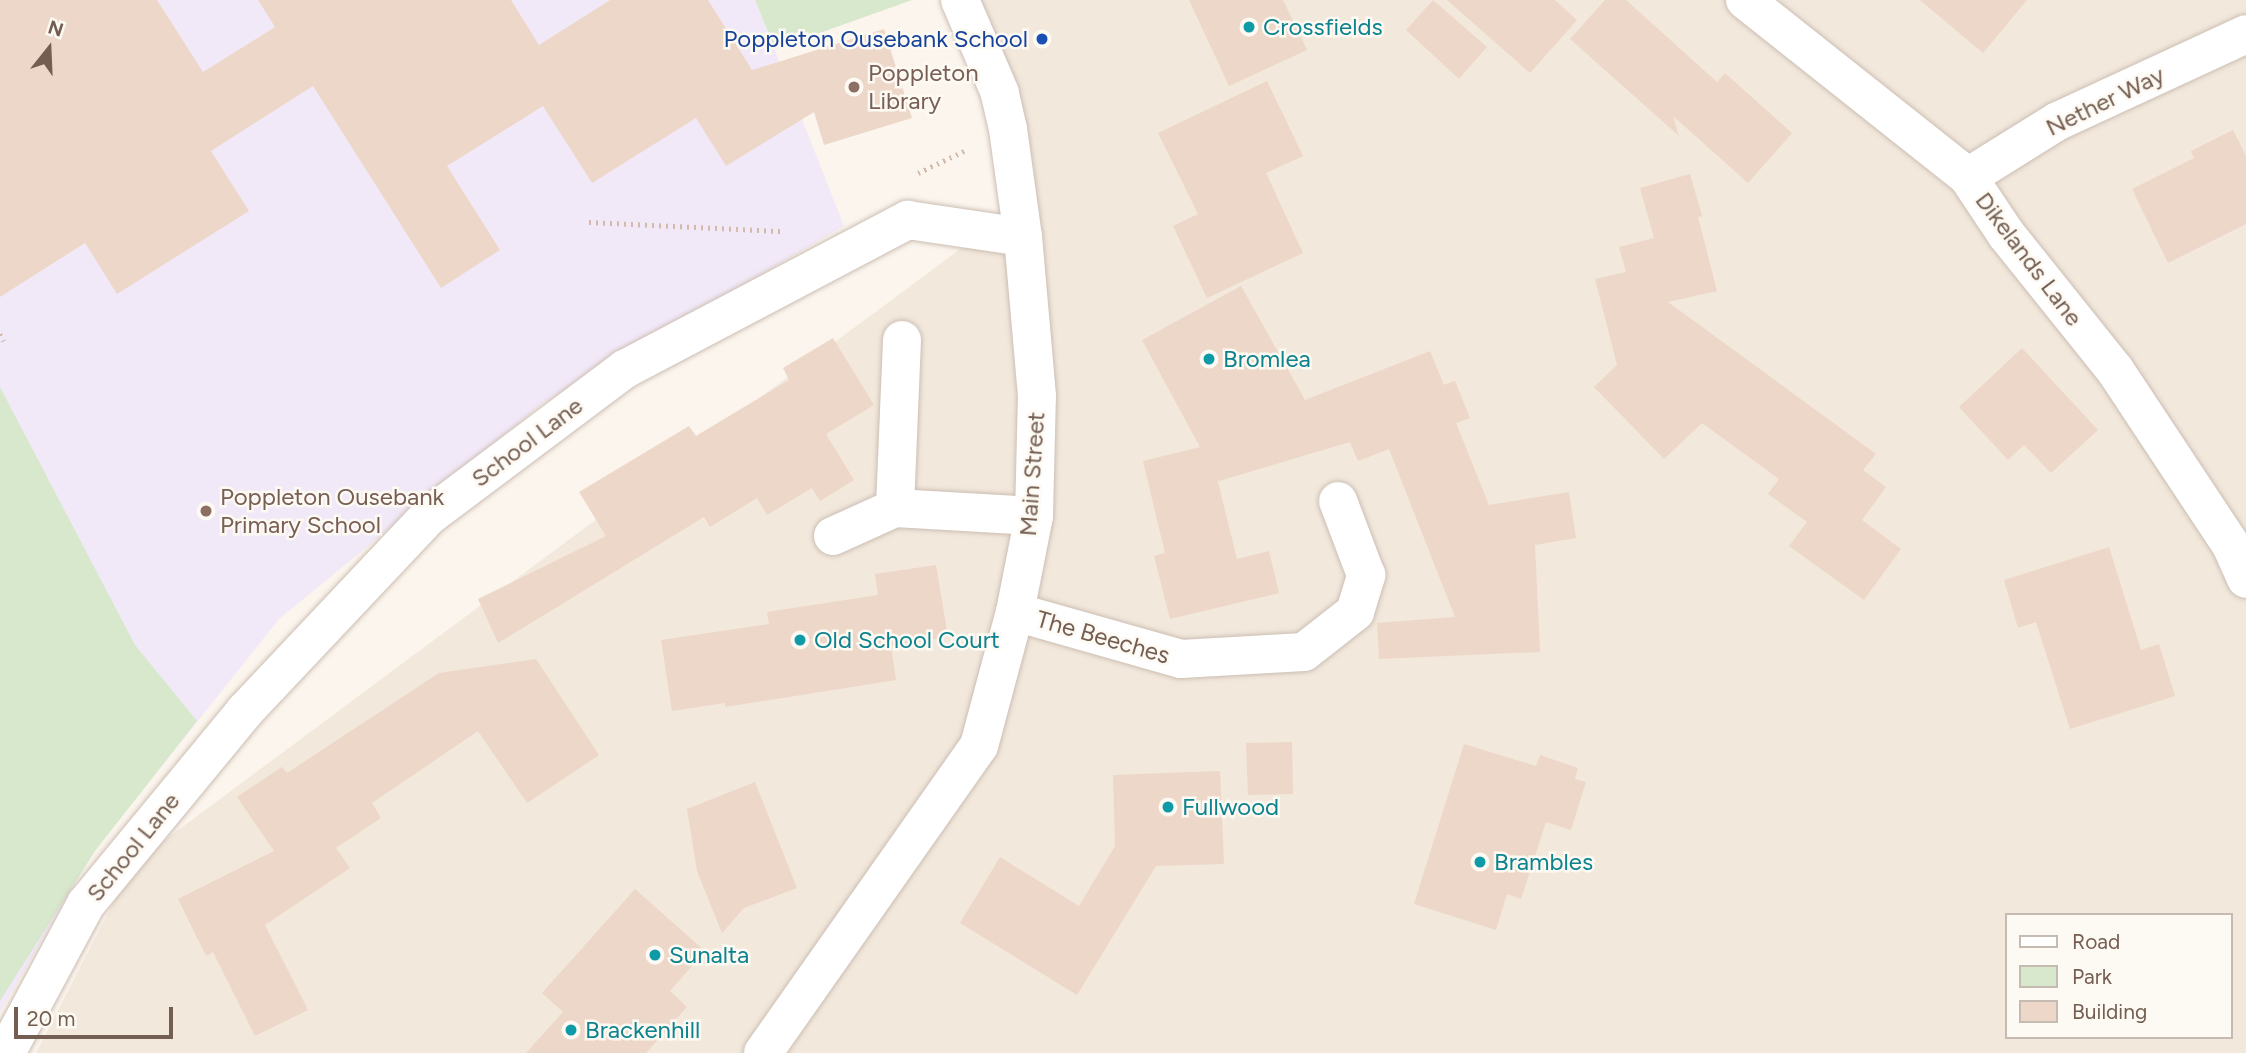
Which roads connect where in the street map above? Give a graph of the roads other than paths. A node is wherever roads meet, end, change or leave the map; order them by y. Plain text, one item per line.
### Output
1 (960, 0) edge
2 (1745, 0) edge
3 (2246, 34) edge
4 (1968, 177) junction
5 (1023, 237) junction
6 (902, 340) dead end
7 (1338, 501) dead end
8 (895, 508) junction
9 (1034, 516) junction
10 (833, 536) dead end
11 (2238, 542) edge
12 (2246, 579) edge
13 (1015, 612) junction
14 (6, 1053) edge
15 (763, 1053) edge

1 - 5 street, Main Street
2 - 4 street, Dikelands Lane
3 - 4 street, Nether Way
4 - 11 street, Dikelands Lane
5 - 9 street, Main Street
5 - 14 street, School Lane
6 - 8 street
7 - 13 street, The Beeches
8 - 9 street
8 - 10 street
9 - 13 street, Main Street
11 - 12 street, Dikelands Lane
13 - 15 street, Main Street

